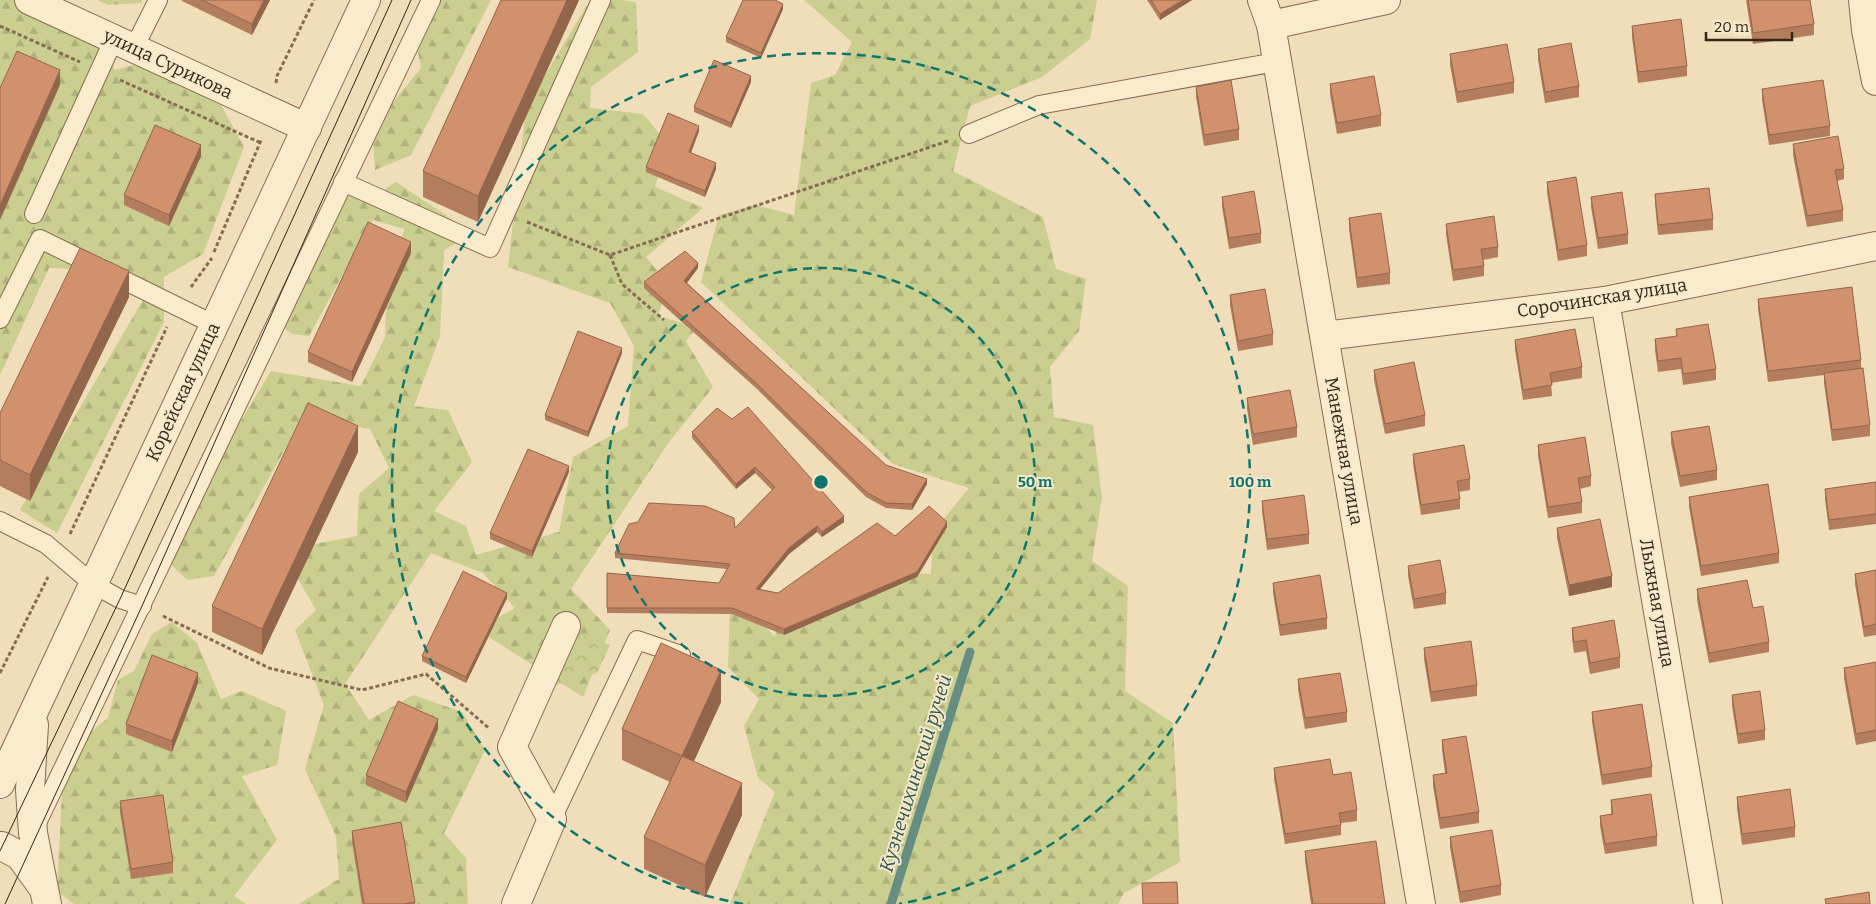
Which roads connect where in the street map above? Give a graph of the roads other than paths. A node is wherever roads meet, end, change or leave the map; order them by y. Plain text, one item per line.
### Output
1 (28, 0) edge
2 (158, 0) edge
3 (366, 0) edge
4 (431, 0) edge
5 (600, 0) edge
6 (1386, 0) edge
7 (1863, 0) edge
8 (1267, 12) edge
9 (124, 44) junction
10 (1276, 62) junction
11 (1876, 81) edge
12 (307, 128) junction
13 (969, 134) road end
14 (344, 182) junction
15 (34, 214) dead end
16 (1876, 246) edge
17 (1605, 301) junction
18 (0, 320) edge
19 (214, 325) junction
20 (1325, 336) junction
21 (0, 521) edge
22 (93, 584) junction
23 (142, 606) junction
24 (566, 626) dead end
25 (700, 662) edge
26 (34, 712) junction
27 (0, 784) edge
28 (552, 819) junction
29 (33, 833) junction
30 (0, 847) edge
31 (45, 896) edge
32 (516, 904) edge
33 (1421, 904) edge
34 (1708, 904) edge

1 - 9 street, улица Сурикова
2 - 9 lane
3 - 12 street, Корейская улица
4 - 14 lane
5 - 14 lane
6 - 8 street
7 - 11 street
8 - 10 street, Манежная улица
9 - 12 street, улица Сурикова
9 - 15 lane
10 - 13 lane
10 - 20 street, Манежная улица
12 - 19 street, Корейская улица
14 - 23 lane
16 - 17 street, Сорочинская улица
17 - 20 street, Сорочинская улица
17 - 34 street, Лыжная улица
18 - 19 lane
19 - 22 street, Корейская улица
20 - 33 street, Манежная улица
21 - 22 lane
22 - 23 lane
22 - 26 street, Корейская улица
23 - 29 lane
24 - 28 street
25 - 28 lane
26 - 27 street, Корейская улица
26 - 29 street
28 - 32 street
29 - 31 street
30 - 31 street

